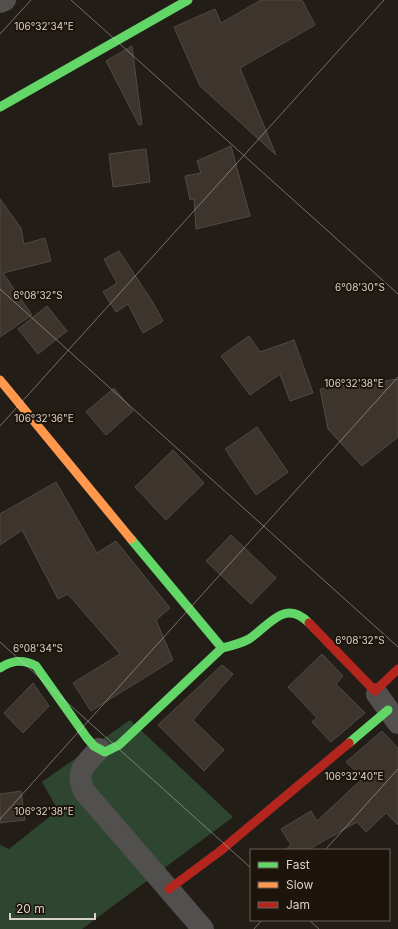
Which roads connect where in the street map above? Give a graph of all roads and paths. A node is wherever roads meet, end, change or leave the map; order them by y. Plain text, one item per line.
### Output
1 (5, 0) edge
2 (188, 0) edge
3 (0, 2) edge
4 (0, 107) edge
5 (0, 380) edge
6 (222, 648) junction
7 (0, 668) edge
8 (398, 669) edge
9 (375, 691) junction
10 (393, 716) edge
11 (99, 749) junction
12 (169, 889) junction
13 (204, 929) edge

1 - 3 street
2 - 4 street
5 - 6 street
6 - 9 street
6 - 11 street
7 - 11 street
8 - 9 street
9 - 10 street
10 - 12 street
11 - 12 street
12 - 13 street

